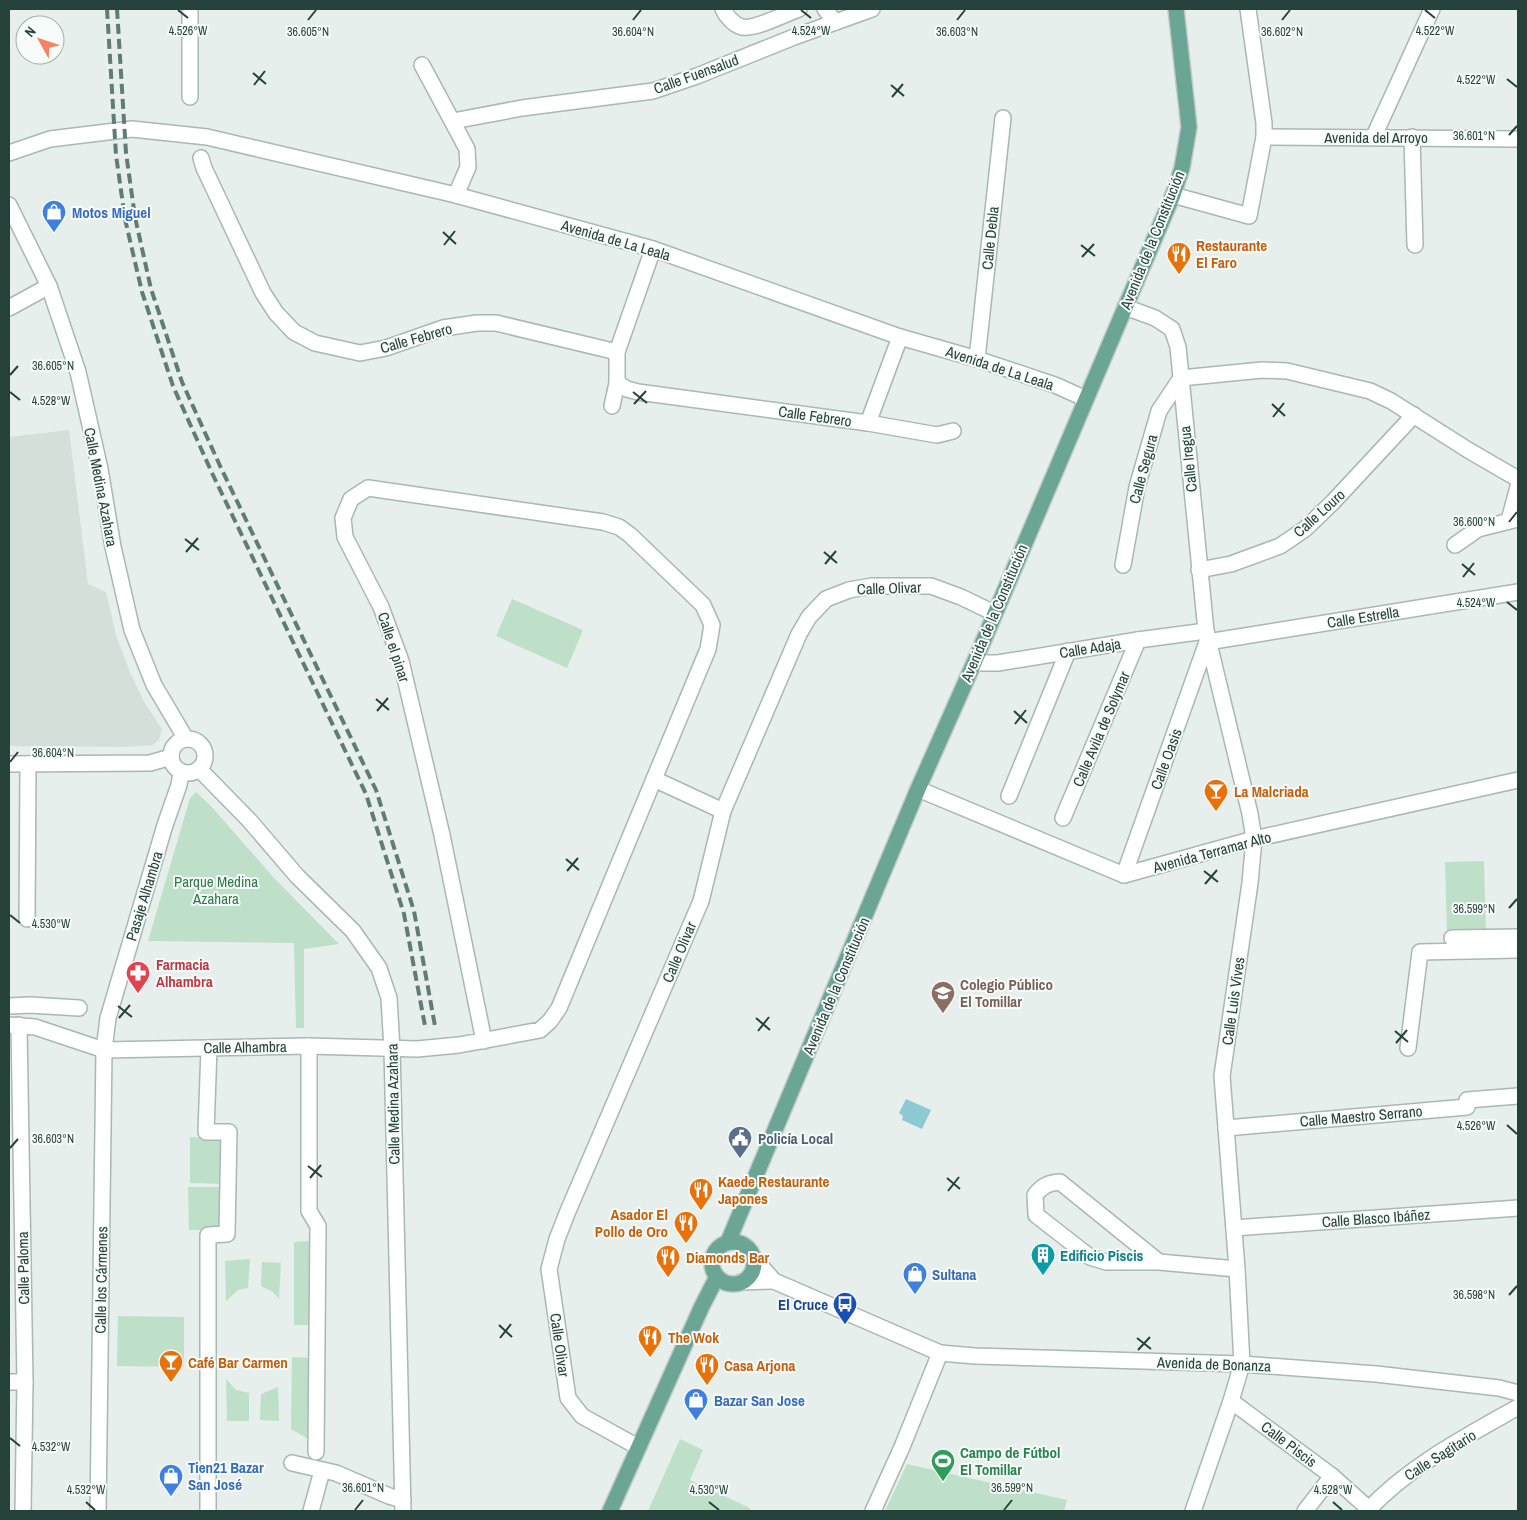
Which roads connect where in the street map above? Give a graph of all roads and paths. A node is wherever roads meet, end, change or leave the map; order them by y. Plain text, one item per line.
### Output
1 (190, 9) edge
2 (723, 9) edge
3 (799, 9) edge
4 (825, 9) edge
5 (872, 9) edge
6 (1176, 9) edge
7 (1248, 9) edge
8 (1432, 9) edge
9 (835, 22) junction
10 (422, 65) dead end
11 (190, 97) dead end
12 (1003, 118) dead end
13 (453, 121) junction
14 (1374, 136) junction
15 (1264, 137) junction
16 (1412, 137) junction
17 (1518, 138) edge
18 (9, 153) edge
19 (202, 158) dead end
20 (456, 195) junction
21 (1173, 195) junction
22 (9, 206) edge
23 (1414, 245) dead end
24 (653, 249) junction
25 (49, 286) junction
26 (1125, 307) junction
27 (9, 308) edge
28 (900, 337) junction
29 (617, 352) junction
30 (976, 359) junction
31 (1180, 378) junction
32 (617, 382) junction
33 (1086, 399) junction
34 (612, 406) dead end
35 (1414, 415) junction
36 (868, 423) junction
37 (953, 431) dead end
38 (1518, 478) edge
39 (1518, 487) edge
40 (1514, 520) edge
41 (1455, 545) dead end
42 (1122, 565) dead end
43 (1199, 570) junction
44 (1518, 592) edge
45 (994, 613) junction
46 (1207, 637) junction
47 (1138, 640) junction
48 (1068, 651) junction
49 (974, 663) junction
50 (186, 739) junction
51 (171, 757) junction
52 (9, 764) edge
53 (28, 764) junction
54 (199, 769) junction
55 (181, 772) junction
56 (654, 779) junction
57 (1518, 780) edge
58 (918, 789) junction
59 (1009, 796) dead end
60 (723, 811) junction
61 (1063, 818) dead end
62 (1254, 840) junction
63 (1124, 875) junction
64 (26, 919) dead end
65 (1518, 937) edge
66 (1452, 938) dead end
67 (1518, 950) edge
68 (9, 1006) edge
69 (79, 1008) dead end
70 (14, 1025) edge
71 (484, 1041) junction
72 (309, 1046) junction
73 (209, 1048) junction
74 (1408, 1048) dead end
75 (392, 1049) junction
76 (104, 1050) junction
77 (1518, 1096) edge
78 (1226, 1128) junction
79 (744, 1207) junction
80 (1518, 1208) edge
81 (1234, 1228) junction
82 (728, 1242) junction
83 (749, 1252) junction
84 (1160, 1262) junction
85 (1237, 1269) junction
86 (729, 1281) junction
87 (774, 1281) junction
88 (940, 1353) junction
89 (1242, 1364) junction
90 (1518, 1381) edge
91 (9, 1382) edge
92 (25, 1382) junction
93 (1499, 1388) junction
94 (1518, 1392) edge
95 (1231, 1401) junction
96 (1518, 1407) edge
97 (638, 1447) junction
98 (316, 1452) dead end
99 (292, 1463) dead end
100 (322, 1471) junction
101 (1332, 1476) junction
102 (403, 1505) edge
103 (1368, 1510) edge
104 (23, 1511) edge
105 (98, 1511) edge
106 (208, 1511) edge
107 (311, 1511) edge
108 (610, 1511) edge
109 (873, 1511) edge
110 (1194, 1511) edge
111 (1305, 1511) edge

1 - 11 street
2 - 3 street
4 - 9 street
5 - 9 street, Calle Fuensalud
6 - 21 main road, Avenida de la Constitución
7 - 15 street
8 - 14 street
9 - 13 street, Calle Fuensalud
10 - 13 street
12 - 30 street, Calle Debla
13 - 20 street
14 - 15 street, Avenida del Arroyo
14 - 16 street, Avenida del Arroyo
15 - 21 street
16 - 17 street, Avenida del Arroyo
16 - 23 street
18 - 20 street, Avenida de La Leala
19 - 29 street, Calle Febrero
20 - 24 street, Avenida de La Leala
21 - 26 main road, Avenida de la Constitución
22 - 25 street, Calle Medina Azahara
24 - 28 street, Avenida de La Leala
24 - 29 street
25 - 27 street
25 - 50 street, Calle Medina Azahara
26 - 31 street, Calle Iregua
26 - 33 main road, Avenida de la Constitución
28 - 30 street, Avenida de La Leala
28 - 36 street, Calle Febrero
29 - 32 street
30 - 33 street, Avenida de La Leala
31 - 35 street
31 - 42 street, Calle Segura
31 - 43 street, Calle Iregua
32 - 34 street
32 - 36 street, Calle Febrero
33 - 45 main road, Avenida de la Constitución
35 - 38 street
35 - 43 street, Calle Louro
36 - 37 street, Calle Febrero
39 - 40 street
40 - 41 street
43 - 46 street, Calle Iregua
44 - 46 street, Calle Estrella
45 - 49 main road, Avenida de la Constitución
45 - 60 street, Calle Olivar
46 - 47 street, Calle Adaja
46 - 62 street, Calle Luis Vives
46 - 63 street, Calle Oasis
47 - 48 street, Calle Adaja
47 - 61 street, Calle Avila de Solymar
48 - 49 street, Calle Adaja
48 - 59 street
49 - 58 main road, Avenida de la Constitución
50 - 51 street
50 - 54 street
51 - 53 street
51 - 55 street
52 - 53 street
53 - 64 street
54 - 55 street
54 - 75 street, Calle Medina Azahara
55 - 76 street, Pasaje Alhambra
56 - 60 street
56 - 71 street, Calle el pinar
56 - 71 street, Calle el pinar
57 - 62 street, Avenida Terramar Alto
58 - 63 street
58 - 79 main road, Avenida de la Constitución
60 - 97 street, Calle Olivar
62 - 63 street, Avenida Terramar Alto
62 - 78 street, Calle Luis Vives
65 - 66 street
67 - 74 street
68 - 69 street
70 - 76 street, Calle Alhambra
70 - 92 street, Calle Paloma
71 - 75 street, Calle Alhambra
72 - 73 street, Calle Alhambra
72 - 75 street, Calle Alhambra
72 - 98 street
73 - 76 street, Calle Alhambra
73 - 106 street
75 - 102 street, Calle Medina Azahara
76 - 105 street, Calle los Cármenes
77 - 78 street, Calle Maestro Serrano
78 - 81 street, Calle Luis Vives
79 - 82 main road, Avenida de la Constitución
79 - 83 main road, Avenida de la Constitución
80 - 81 street, Calle Blasco Ibáñez
81 - 85 street, Calle Luis Vives
82 - 83 main road
82 - 86 main road
83 - 86 main road
83 - 87 street, Avenida de Bonanza
84 - 84 street
84 - 85 street
85 - 89 street, Calle Luis Vives
86 - 87 street, Avenida de Bonanza
86 - 97 main road
87 - 88 street, Avenida de Bonanza
88 - 89 street, Avenida de Bonanza
88 - 109 street
89 - 93 street, Avenida de Bonanza
89 - 95 street, Calle Luis Vives
90 - 93 street
91 - 92 street
92 - 104 street, Calle Paloma
93 - 94 street, Avenida de Bonanza
95 - 101 street, Calle Piscis
95 - 110 street, Calle Luis Vives
96 - 103 street, Calle Sagitario
97 - 108 main road
99 - 100 street
100 - 102 street
100 - 107 street
101 - 103 street, Calle Piscis
101 - 111 street

